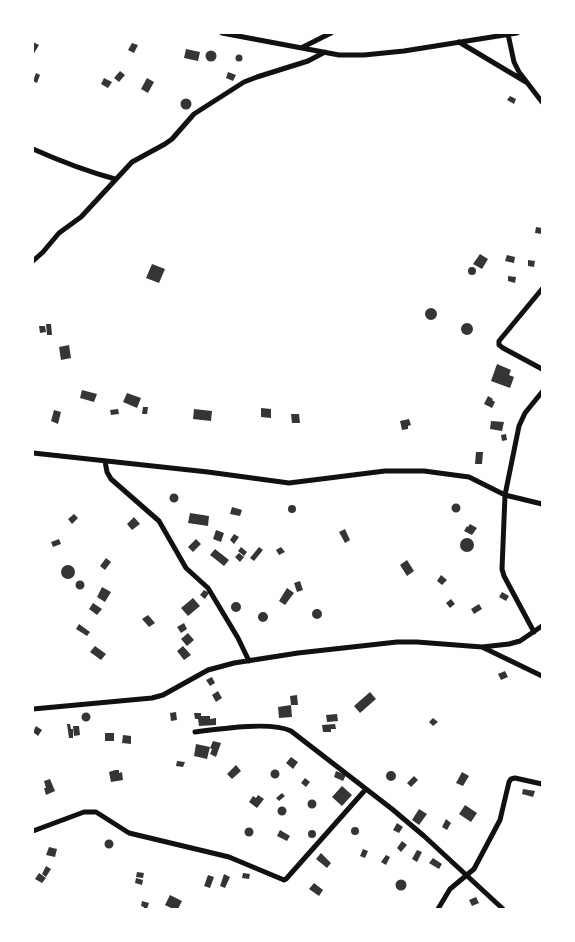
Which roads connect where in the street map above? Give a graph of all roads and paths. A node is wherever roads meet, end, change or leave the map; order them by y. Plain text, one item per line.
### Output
1 (222, 33) edge
2 (331, 33) edge
3 (517, 33) edge
4 (508, 34) edge
5 (459, 42) junction
6 (301, 48) junction
7 (325, 52) junction
8 (526, 82) junction
9 (542, 102) edge
10 (33, 149) edge
11 (115, 179) junction
12 (33, 261) edge
13 (542, 289) edge
14 (542, 369) edge
15 (542, 392) edge
16 (33, 453) edge
17 (105, 461) junction
18 (505, 495) junction
19 (542, 504) edge
20 (542, 626) edge
21 (534, 632) junction
22 (482, 647) junction
23 (249, 661) junction
24 (542, 676) edge
25 (33, 709) edge
26 (195, 732) dead end
27 (542, 784) edge
28 (366, 789) junction
29 (33, 831) edge
30 (467, 876) junction
31 (438, 909) edge
32 (503, 909) edge

1 - 6 street
2 - 6 street
3 - 4 street
4 - 5 street
4 - 8 street
5 - 7 street
5 - 8 street
6 - 7 street
7 - 11 street
8 - 9 street
10 - 11 street
11 - 12 street
13 - 14 street
15 - 18 street
16 - 17 street
17 - 18 street
17 - 23 street
18 - 19 street
18 - 21 street
20 - 21 street
21 - 22 street
22 - 23 street
22 - 24 street
23 - 25 street
26 - 28 street
27 - 30 street
28 - 29 street
28 - 30 street
30 - 31 street
30 - 32 street

